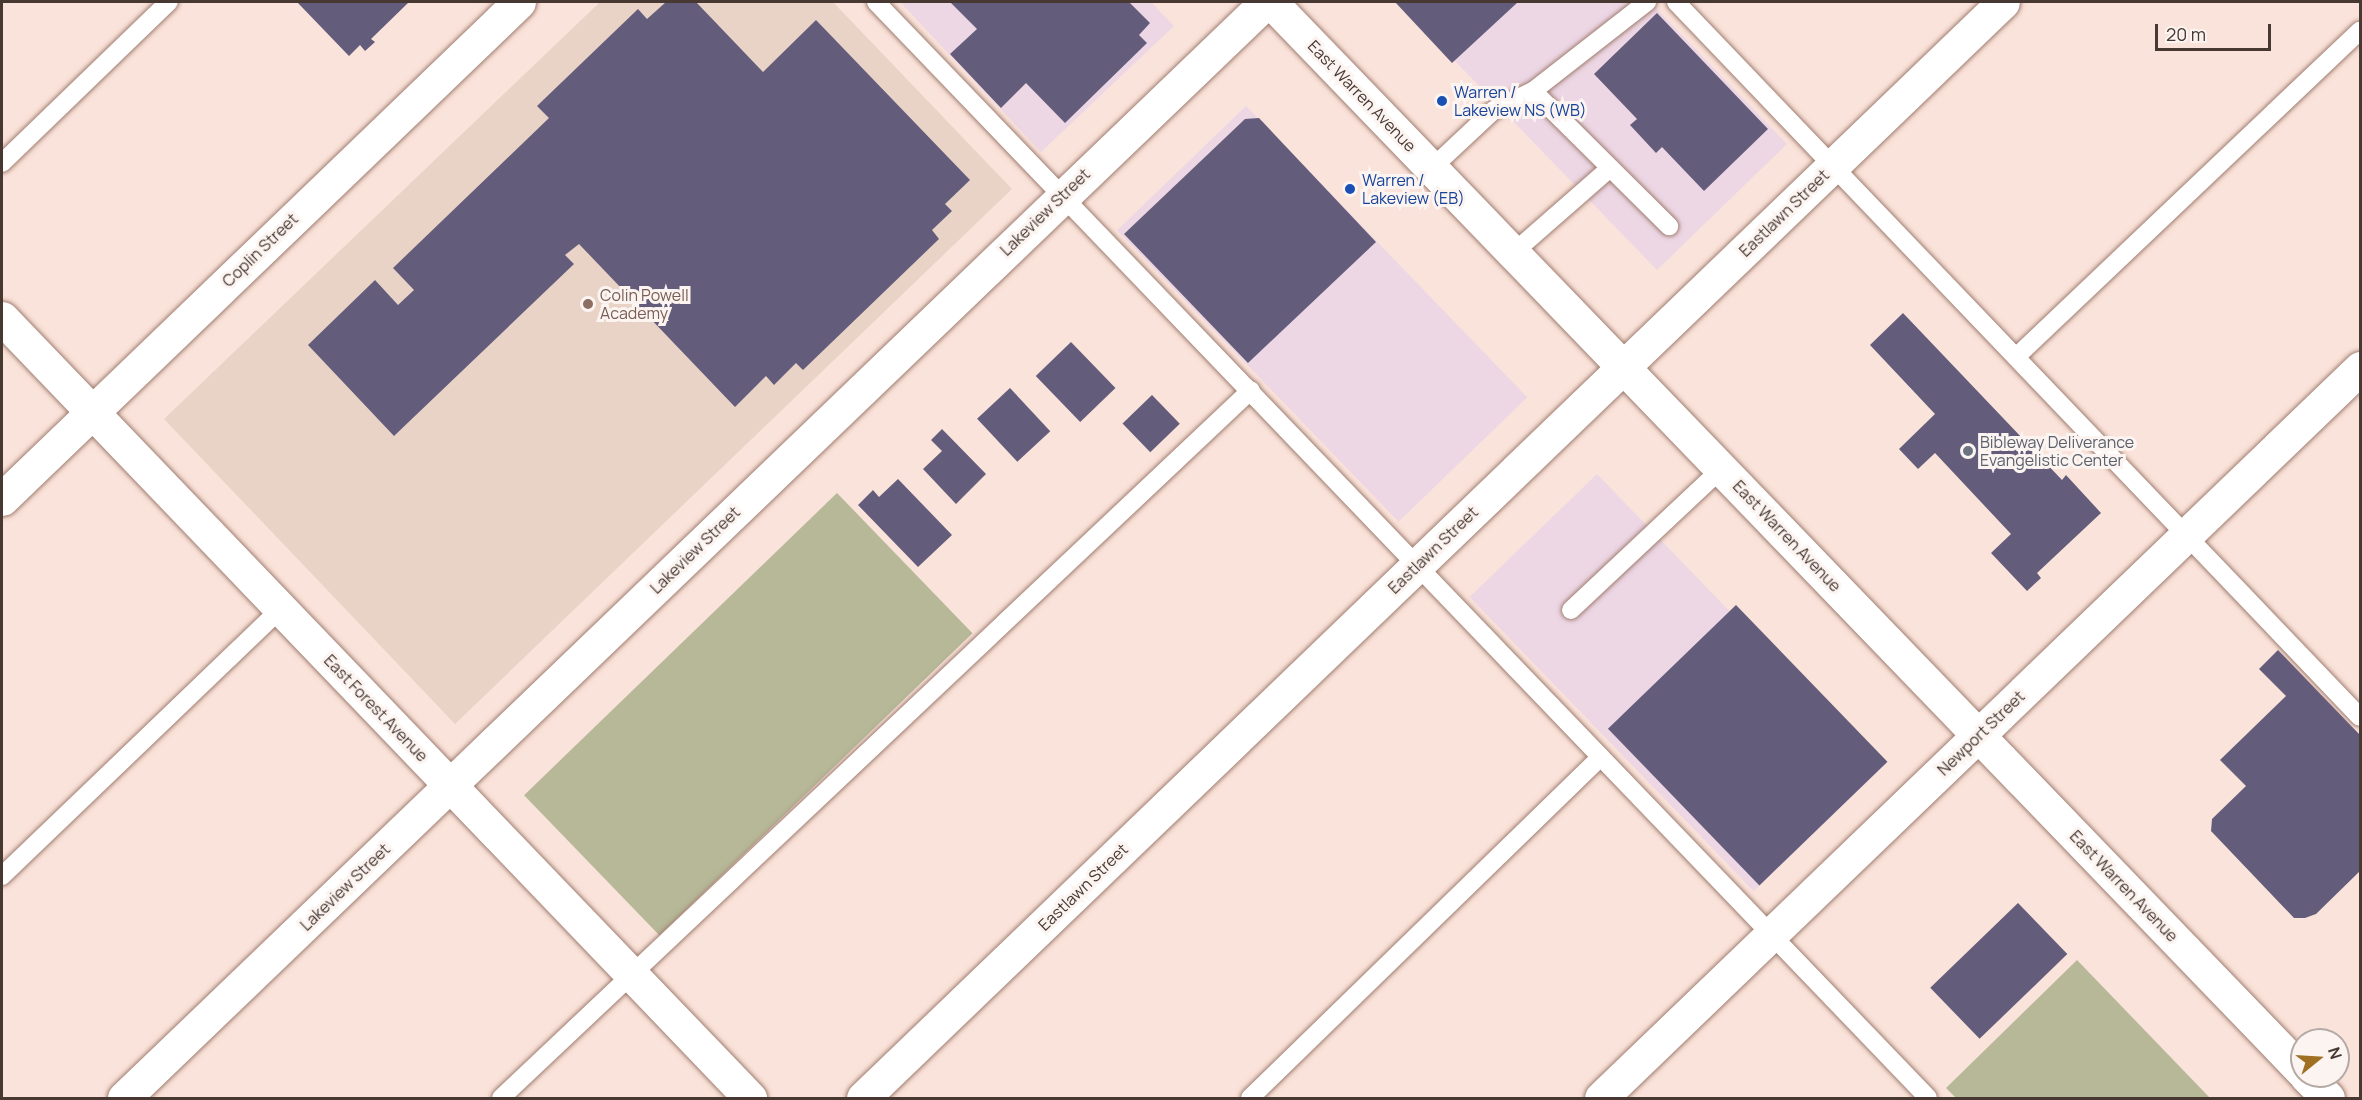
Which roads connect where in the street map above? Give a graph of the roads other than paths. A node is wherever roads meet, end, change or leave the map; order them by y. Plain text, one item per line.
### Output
1 (169, 2) edge
2 (519, 2) edge
3 (876, 2) edge
4 (1268, 2) edge
5 (1647, 2) edge
6 (1676, 2) edge
7 (2004, 2) edge
8 (2361, 31) edge
9 (1533, 91) junction
10 (2, 163) edge
11 (1833, 166) junction
12 (1432, 168) junction
13 (1610, 168) junction
14 (1062, 196) junction
15 (1669, 226) dead end
16 (1513, 253) junction
17 (2, 318) edge
18 (2016, 357) junction
19 (1623, 367) junction
20 (2361, 368) edge
21 (1251, 390) junction
22 (92, 412) junction
23 (1721, 469) junction
24 (2, 499) edge
25 (2185, 536) junction
26 (1419, 563) junction
27 (280, 609) junction
28 (1570, 610) dead end
29 (2361, 717) edge
30 (1979, 735) junction
31 (1601, 757) junction
32 (450, 786) junction
33 (2, 876) edge
34 (1770, 936) junction
35 (631, 974) junction
36 (2290, 1059) edge
37 (124, 1098) edge
38 (501, 1098) edge
39 (750, 1098) edge
40 (863, 1098) edge
41 (1250, 1098) edge
42 (1601, 1098) edge
43 (1928, 1098) edge

1 - 10 lane
2 - 22 street, Coplin Street
3 - 14 lane
4 - 12 street, East Warren Avenue
4 - 14 street, Lakeview Street
5 - 9 lane
6 - 11 lane
7 - 11 street, Eastlawn Street
8 - 18 lane
9 - 12 lane
9 - 13 lane
11 - 18 lane
11 - 19 street, Eastlawn Street
12 - 16 street, East Warren Avenue
13 - 15 lane
13 - 16 lane
14 - 21 lane
14 - 32 street, Lakeview Street
16 - 19 street, East Warren Avenue
17 - 22 street, East Forest Avenue
18 - 25 lane
19 - 23 street, East Warren Avenue
19 - 26 street, Eastlawn Street
20 - 25 street, Newport Street
21 - 26 lane
21 - 35 lane
22 - 24 street, Coplin Street
22 - 27 street, East Forest Avenue
23 - 28 lane
23 - 30 street, East Warren Avenue
25 - 29 lane
25 - 30 street, Newport Street
26 - 31 lane
26 - 40 street, Eastlawn Street
27 - 32 street, East Forest Avenue
27 - 33 lane
30 - 34 street, Newport Street
30 - 36 street, East Warren Avenue
31 - 34 lane
31 - 41 lane
32 - 35 street, East Forest Avenue
32 - 37 street, Lakeview Street
34 - 42 street, Newport Street
34 - 43 lane
35 - 38 lane
35 - 39 street, East Forest Avenue

